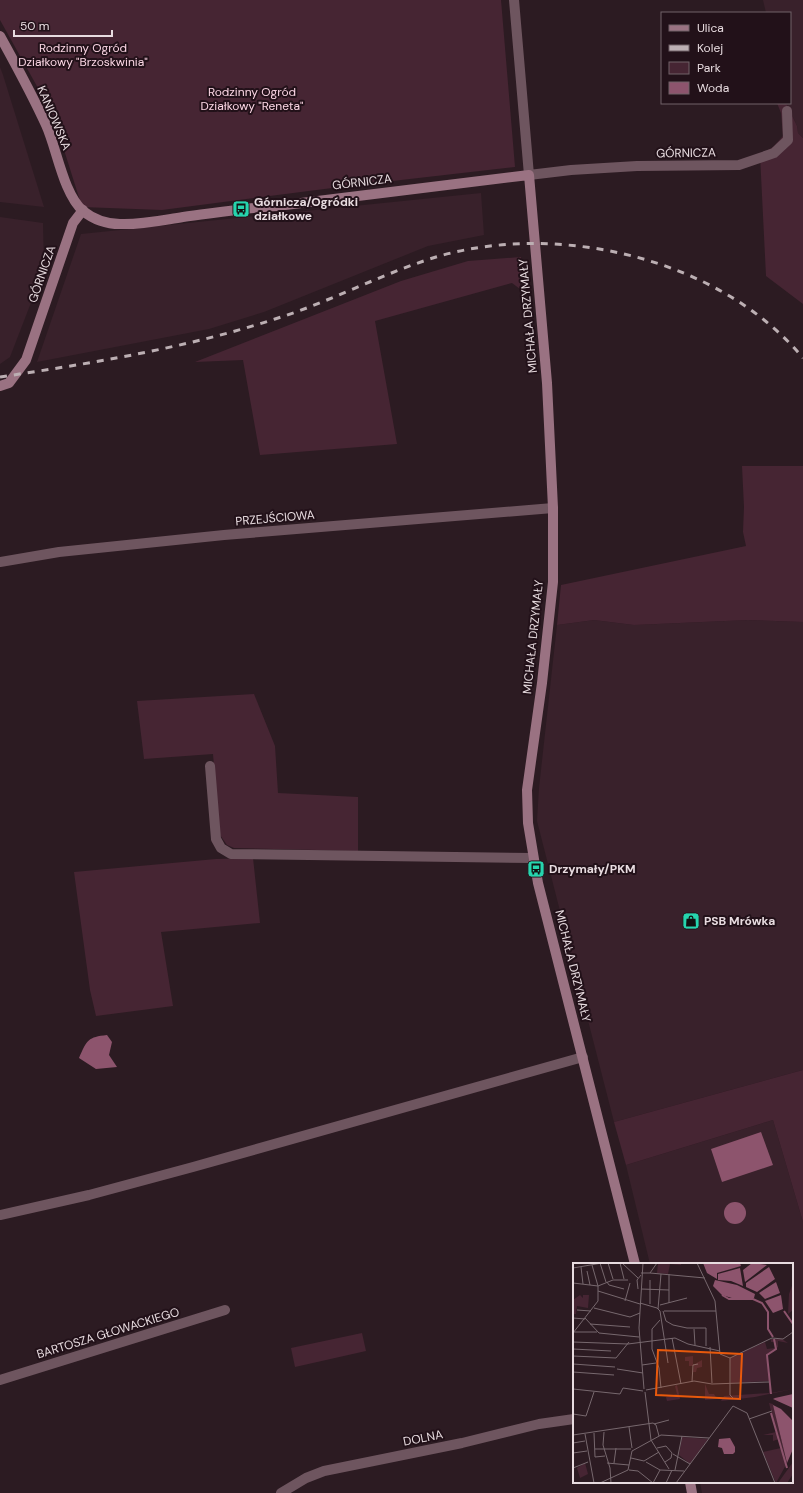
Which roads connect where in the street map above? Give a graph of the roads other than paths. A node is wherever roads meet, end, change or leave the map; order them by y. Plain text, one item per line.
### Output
1 (514, 0) edge
2 (0, 36) edge
3 (787, 111) dead end
4 (529, 175) junction
5 (83, 210) junction
6 (0, 386) edge
7 (553, 508) junction
8 (0, 562) edge
9 (210, 766) dead end
10 (533, 858) junction
11 (583, 1057) junction
12 (0, 1215) edge
13 (635, 1263) edge
14 (225, 1310) dead end
15 (0, 1380) edge
16 (573, 1419) edge
17 (690, 1483) edge
18 (281, 1493) edge
19 (692, 1493) edge

1 - 4 street, MICHAŁA DRZYMAŁY
2 - 5 street, KANIOWSKA
3 - 4 street, GÓRNICZA
4 - 5 street, GÓRNICZA
4 - 7 street, MICHAŁA DRZYMAŁY
5 - 6 street, GÓRNICZA
7 - 8 street, PRZEJŚCIOWA
7 - 10 street, MICHAŁA DRZYMAŁY
9 - 10 street
10 - 11 street, MICHAŁA DRZYMAŁY
11 - 12 street
11 - 13 street, MICHAŁA DRZYMAŁY
14 - 15 street, BARTOSZA GŁOWACKIEGO
16 - 18 street, DOLNA
17 - 19 street

